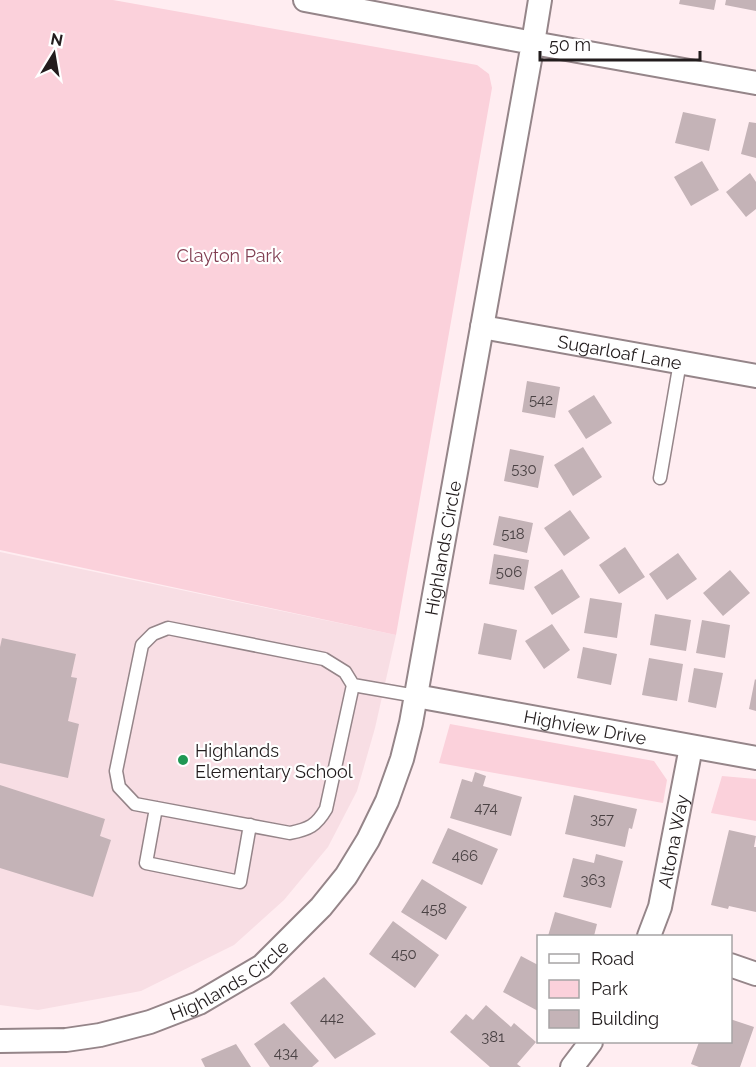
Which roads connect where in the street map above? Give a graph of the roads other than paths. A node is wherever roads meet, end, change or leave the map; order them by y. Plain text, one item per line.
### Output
1 (305, 0) edge
2 (540, 0) edge
3 (533, 43) junction
4 (756, 83) edge
5 (483, 327) junction
6 (680, 363) junction
7 (756, 376) edge
8 (660, 478) dead end
9 (353, 685) junction
10 (416, 696) junction
11 (691, 747) junction
12 (756, 758) edge
13 (156, 808) junction
14 (250, 825) junction
15 (653, 935) edge
16 (732, 966) edge
17 (756, 974) edge
18 (0, 1041) edge
19 (590, 1043) edge
20 (572, 1067) edge

1 - 3 street
2 - 3 street, Highlands Circle
3 - 4 street
3 - 5 street, Highlands Circle
5 - 6 street, Sugarloaf Lane
5 - 10 street, Highlands Circle
6 - 7 street, Sugarloaf Lane
6 - 8 lane
9 - 10 lane
9 - 13 lane
9 - 14 lane
10 - 11 street, Highview Drive
10 - 18 street, Highlands Circle
11 - 12 street, Highview Drive
11 - 15 street, Altona Way
13 - 14 lane
13 - 14 lane
16 - 17 street
19 - 20 street

